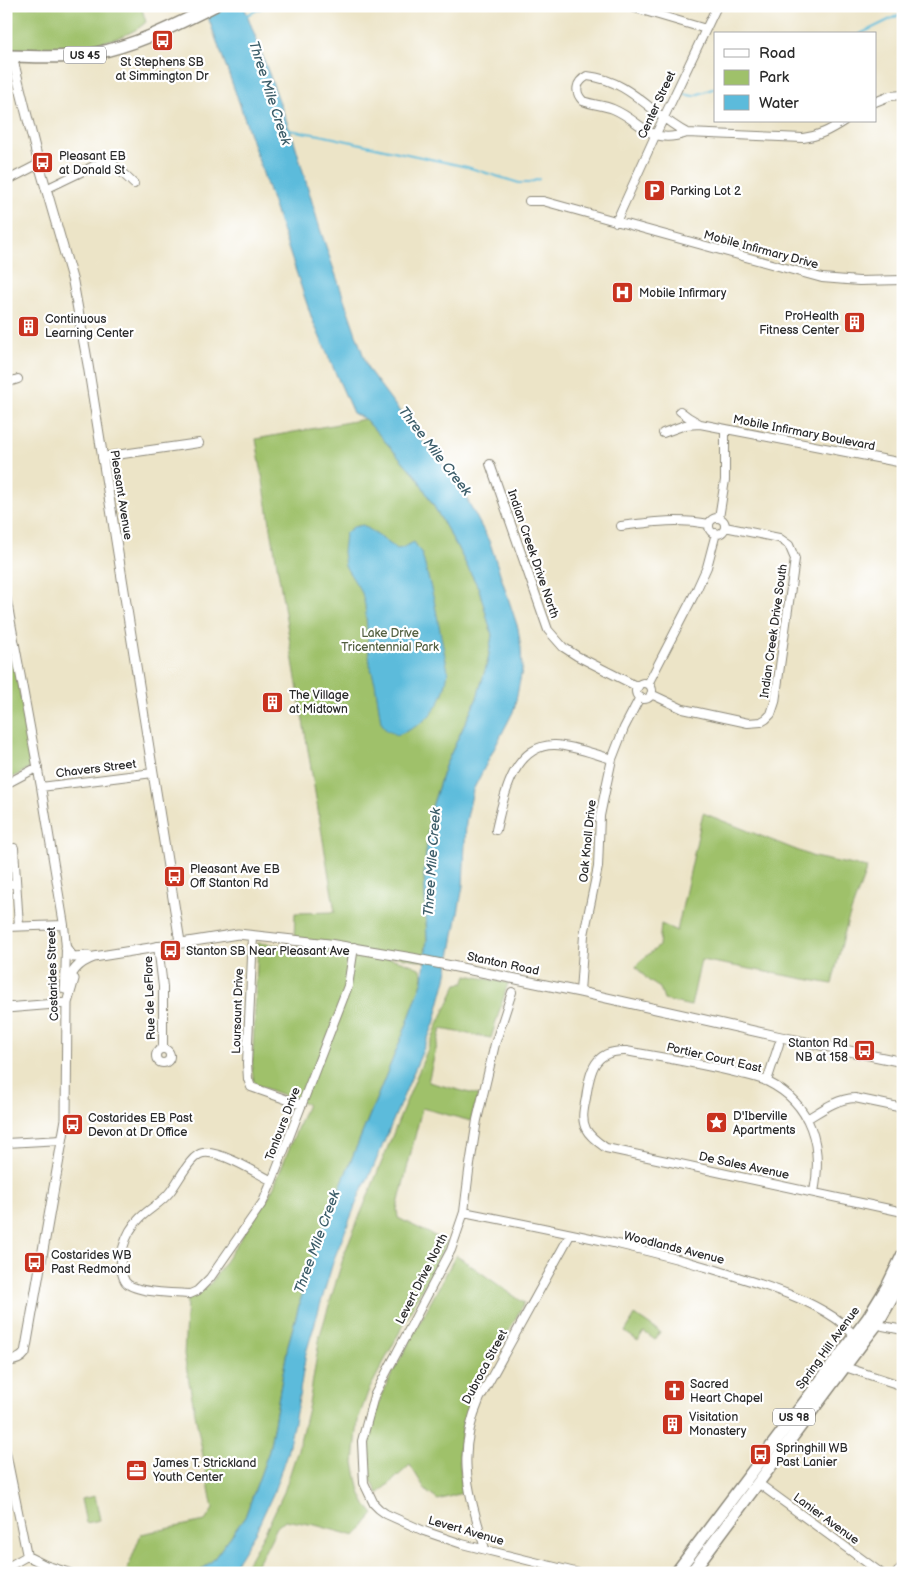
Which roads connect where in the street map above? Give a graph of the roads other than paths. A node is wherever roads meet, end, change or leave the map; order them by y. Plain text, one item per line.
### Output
1 (214, 6) edge
2 (628, 6) edge
3 (717, 6) edge
4 (706, 29) junction
5 (9, 56) edge
6 (903, 95) edge
7 (876, 102) edge
8 (663, 119) junction
9 (843, 122) edge
10 (687, 133) junction
11 (655, 136) junction
12 (39, 164) junction
13 (6, 181) edge
14 (134, 184) dead end
15 (46, 190) junction
16 (529, 201) dead end
17 (616, 222) junction
18 (903, 280) edge
19 (18, 379) dead end
20 (6, 383) edge
21 (680, 411) dead end
22 (700, 424) junction
23 (725, 429) junction
24 (663, 433) dead end
25 (199, 443) dead end
26 (102, 457) junction
27 (903, 463) edge
28 (490, 464) dead end
29 (719, 518) junction
30 (709, 524) junction
31 (621, 526) dead end
32 (725, 527) junction
33 (716, 533) junction
34 (6, 596) edge
35 (648, 684) junction
36 (638, 686) junction
37 (651, 694) junction
38 (640, 697) junction
39 (612, 759) junction
40 (38, 767) junction
41 (153, 774) junction
42 (6, 784) edge
43 (42, 787) junction
44 (496, 830) dead end
45 (14, 848) dead end
46 (6, 884) edge
47 (16, 884) junction
48 (64, 925) junction
49 (19, 926) junction
50 (6, 927) edge
51 (253, 936) junction
52 (180, 942) junction
53 (158, 946) junction
54 (66, 948) junction
55 (354, 948) junction
56 (94, 957) junction
57 (65, 989) junction
58 (512, 992) dead end
59 (580, 992) junction
60 (67, 1003) junction
61 (6, 1008) edge
62 (779, 1044) dead end
63 (163, 1049) dead end
64 (903, 1062) edge
65 (767, 1081) junction
66 (302, 1104) junction
67 (903, 1108) edge
68 (807, 1119) junction
69 (587, 1130) joint
70 (62, 1140) junction
71 (6, 1143) edge
72 (272, 1181) junction
73 (814, 1192) junction
74 (464, 1212) junction
75 (903, 1212) edge
76 (570, 1235) junction
77 (903, 1254) edge
78 (903, 1279) edge
79 (872, 1321) junction
80 (903, 1330) edge
81 (859, 1339) junction
82 (6, 1362) edge
83 (845, 1367) junction
84 (903, 1386) edge
85 (795, 1425) junction
86 (6, 1452) edge
87 (758, 1483) junction
88 (364, 1484) joint
89 (485, 1549) junction
90 (27, 1556) junction
91 (903, 1565) edge
92 (6, 1568) edge
93 (70, 1573) edge
94 (579, 1573) edge
95 (676, 1573) edge
96 (690, 1573) edge
97 (881, 1573) edge
98 (897, 1573) edge

1 - 5 main road, US 45
2 - 4 street
3 - 4 street, Center Street
4 - 8 street, Center Street
5 - 12 street, Pleasant Avenue
6 - 7 street
8 - 10 street
8 - 11 street, Center Street
8 - 11 street
9 - 10 street
10 - 11 street
11 - 17 street, Center Street
12 - 13 street
12 - 15 street, Pleasant Avenue
14 - 15 street
15 - 26 street, Pleasant Avenue
16 - 17 street, Mobile Infirmary Drive
17 - 18 street, Mobile Infirmary Drive
19 - 20 street
21 - 22 street, Mobile Infirmary Boulevard
22 - 23 street, Mobile Infirmary Boulevard
22 - 24 street, Mobile Infirmary Boulevard
23 - 27 street, Mobile Infirmary Boulevard
23 - 29 street
25 - 26 street
26 - 41 street, Pleasant Avenue
28 - 36 street, Indian Creek Drive North
29 - 30 street
29 - 32 street
30 - 31 street
30 - 33 street
32 - 33 street
32 - 37 street, Indian Creek Drive South
33 - 35 street
34 - 40 street, Costarides Street
35 - 36 street
35 - 37 street
36 - 38 street
37 - 38 street
38 - 39 street, Oak Knoll Drive
39 - 44 street
39 - 59 street, Oak Knoll Drive
40 - 42 street, Chavers Street
40 - 43 street, Costarides Street
41 - 43 street, Chavers Street
41 - 52 street, Pleasant Avenue
43 - 48 street, Costarides Street
45 - 47 street
46 - 47 street
47 - 49 street
48 - 49 street
48 - 54 street, Costarides Street
49 - 50 street
51 - 52 street, Stanton Road
51 - 55 street, Stanton Road
51 - 66 street, Loursaunt Drive
52 - 53 street, Stanton Road
53 - 56 street, Stanton Road
53 - 63 street, Rue de LeFlore
54 - 56 street, Stanton Road
54 - 57 street, Costarides Street
55 - 59 street, Stanton Road
55 - 66 street, Tonlours Drive
56 - 57 street, Stanton Road
56 - 60 street
57 - 60 street, Costarides Street
58 - 74 street, Levert Drive North
59 - 64 street, Stanton Road
60 - 61 street
60 - 70 street, Costarides Street
62 - 65 street
65 - 68 street, Portier Court East
65 - 69 street, Portier Court East
66 - 72 street, Tonlours Drive
67 - 68 street
68 - 73 street, Portier Court East
69 - 73 street, De Sales Avenue
70 - 71 street
70 - 82 street, Costarides Street
72 - 72 street, Tonlours Drive
73 - 75 street, De Sales Avenue
74 - 76 street, Woodlands Avenue
74 - 88 street, Levert Drive North
76 - 81 street, Woodlands Avenue
76 - 89 street, Dubroca Street
77 - 79 main road, Spring Hill Avenue / US 98
78 - 79 main road, Spring Hill Avenue / US 98
79 - 80 street
79 - 81 main road, Spring Hill Avenue / US 98
81 - 83 main road, Spring Hill Avenue / US 98
81 - 85 main road, Spring Hill Avenue / US 98
83 - 84 street
83 - 85 main road, Spring Hill Avenue / US 98
85 - 87 main road, Spring Hill Avenue / US 98
85 - 95 main road, Spring Hill Avenue / US 98
86 - 90 street
87 - 96 main road, Spring Hill Avenue / US 98
87 - 97 street, Lanier Avenue
88 - 89 street, Levert Avenue
89 - 94 street, Levert Avenue
90 - 92 street
90 - 93 street
91 - 98 street

